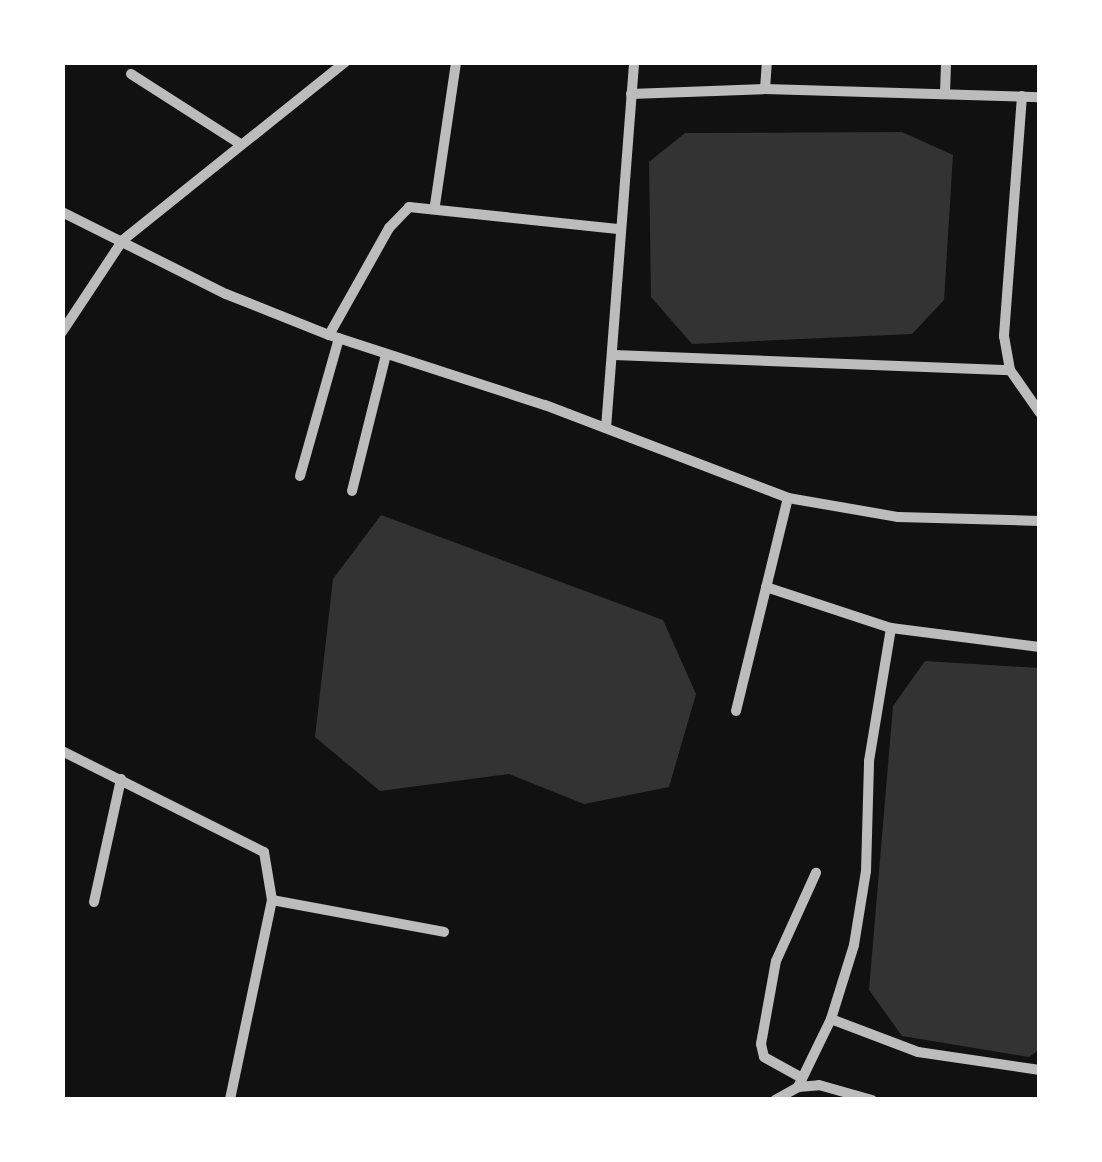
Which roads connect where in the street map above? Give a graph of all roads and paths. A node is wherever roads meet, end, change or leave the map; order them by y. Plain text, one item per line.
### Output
1 (344, 62) edge
2 (634, 62) edge
3 (767, 62) edge
4 (946, 62) edge
5 (456, 63) edge
6 (130, 74) dead end
7 (765, 89) junction
8 (945, 93) junction
9 (632, 94) junction
10 (1022, 96) junction
11 (1040, 97) edge
12 (238, 143) junction
13 (436, 205) junction
14 (62, 212) edge
15 (618, 230) junction
16 (123, 240) junction
17 (62, 332) edge
18 (334, 337) junction
19 (614, 354) junction
20 (386, 355) junction
21 (1010, 370) junction
22 (1040, 413) edge
23 (606, 428) junction
24 (300, 476) dead end
25 (352, 491) dead end
26 (788, 498) junction
27 (1040, 520) edge
28 (766, 587) junction
29 (890, 628) junction
30 (1040, 646) edge
31 (736, 711) dead end
32 (62, 751) edge
33 (121, 778) junction
34 (816, 873) dead end
35 (272, 900) junction
36 (94, 902) dead end
37 (444, 932) dead end
38 (831, 1019) junction
39 (1040, 1070) edge
40 (800, 1083) junction
41 (230, 1100) edge
42 (775, 1100) edge
43 (872, 1100) edge

1 - 12 street
2 - 9 street
3 - 7 street
4 - 8 street
5 - 13 street
6 - 12 street
7 - 8 street
7 - 9 street
8 - 10 street
9 - 15 street
10 - 11 street
10 - 21 street
12 - 16 street
13 - 15 street
13 - 18 street
14 - 16 street
15 - 19 street
16 - 17 street
16 - 18 street
18 - 20 street
18 - 24 street
19 - 21 street
19 - 23 street
20 - 23 street
20 - 25 street
21 - 22 street
23 - 26 street
26 - 27 street
26 - 28 street
28 - 29 street
28 - 31 street
29 - 30 street
29 - 38 street
32 - 33 street
33 - 35 street
33 - 36 street
34 - 40 street
35 - 37 street
35 - 41 street
38 - 39 street
38 - 40 street
40 - 42 street
40 - 43 street

